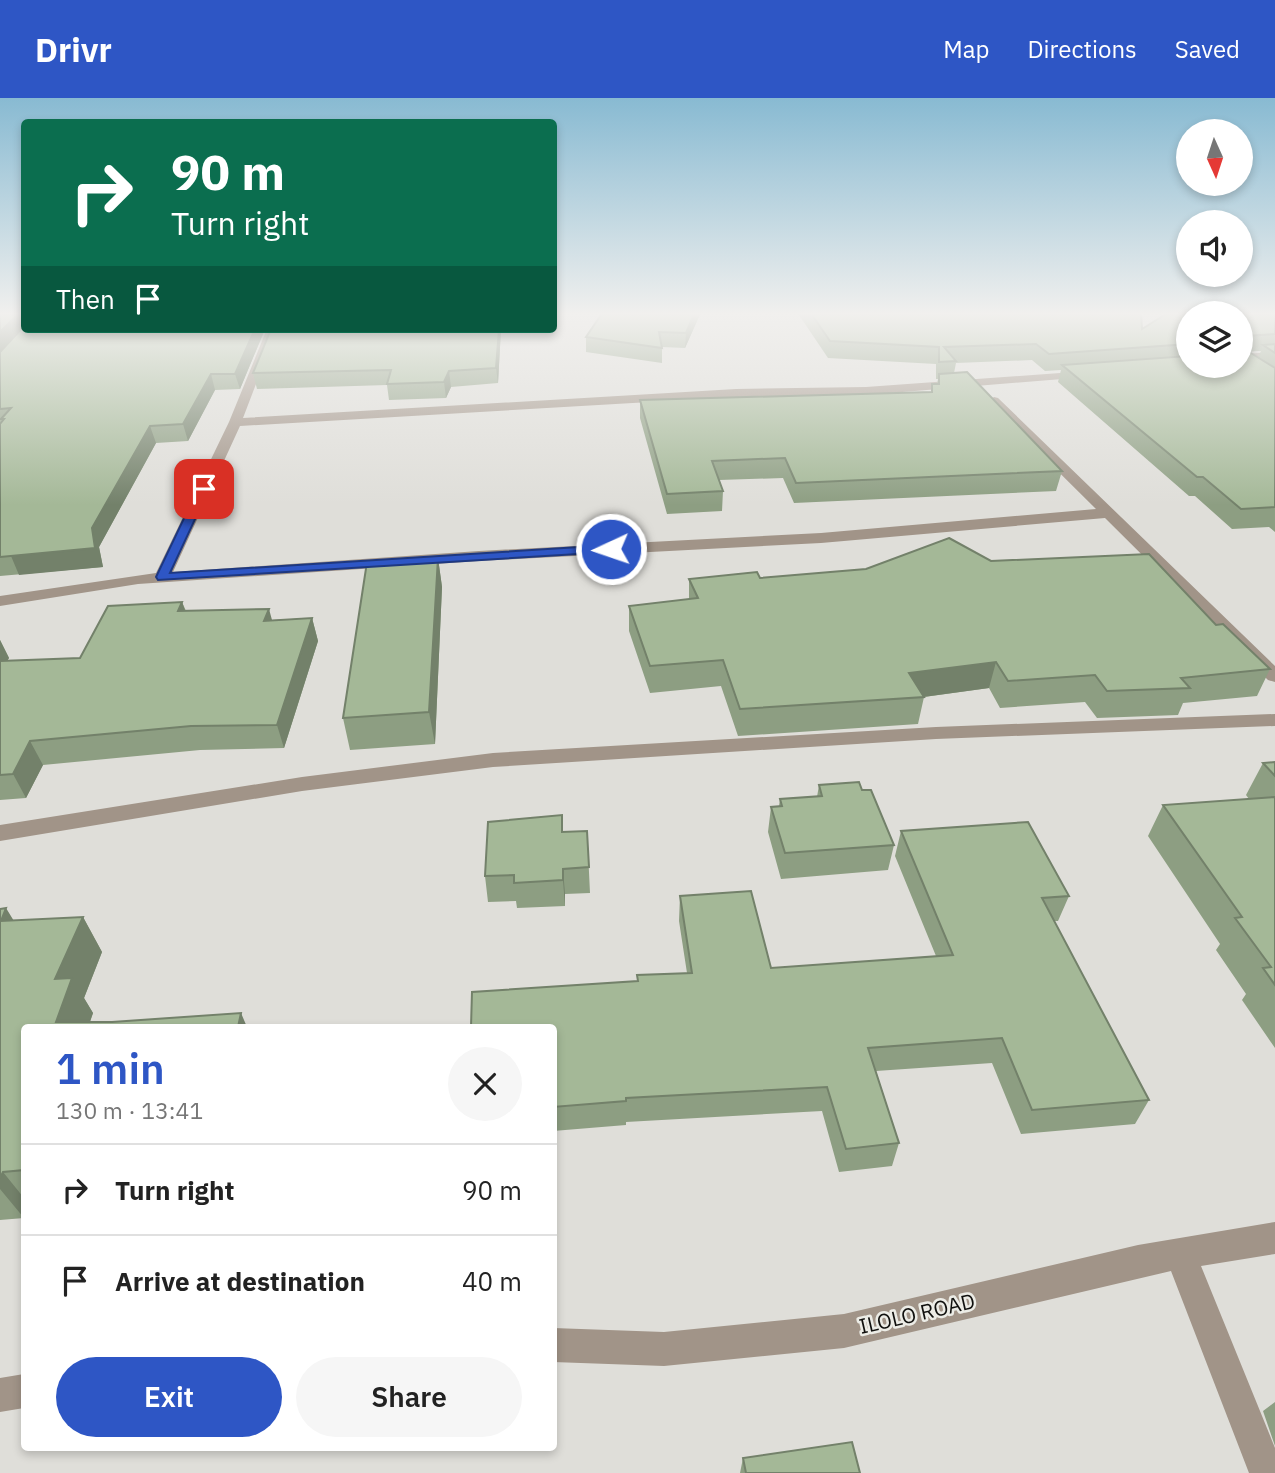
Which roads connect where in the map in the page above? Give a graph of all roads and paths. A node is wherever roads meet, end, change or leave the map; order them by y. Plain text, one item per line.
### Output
1 (253, 376) edge
2 (1063, 376) edge
3 (976, 382) junction
4 (235, 422) junction
5 (1107, 513) junction
6 (162, 577) junction
7 (0, 601) edge
8 (1275, 676) edge
9 (1275, 720) edge
10 (0, 833) edge
11 (1275, 1238) edge
12 (1180, 1254) junction
13 (557, 1345) edge
14 (21, 1392) edge
15 (0, 1395) edge
16 (1267, 1473) edge

1 - 4 street
2 - 3 street
3 - 4 street
3 - 5 street
4 - 6 street
5 - 6 street
5 - 8 street
6 - 7 street
9 - 10 street
11 - 12 street, ILOLO ROAD
12 - 13 street, ILOLO ROAD
12 - 16 street
14 - 15 street

